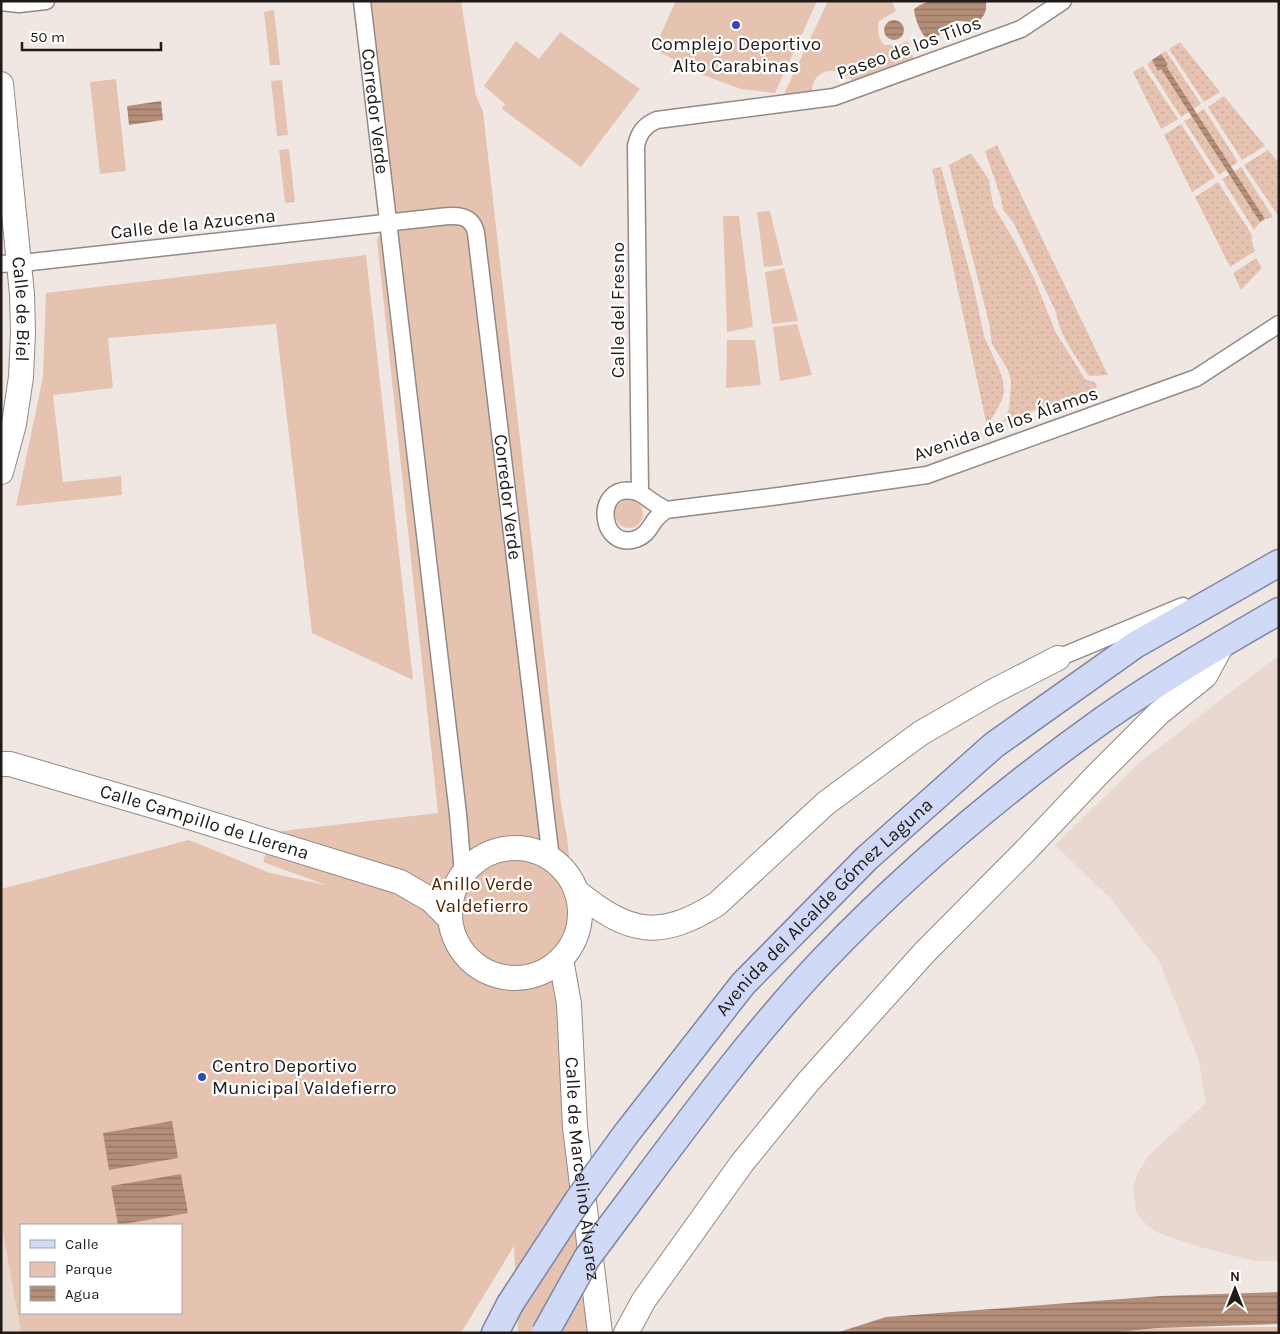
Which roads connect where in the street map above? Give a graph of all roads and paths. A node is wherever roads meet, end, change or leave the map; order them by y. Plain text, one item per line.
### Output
1 (46, 1) edge
2 (362, 1) edge
3 (1063, 1) edge
4 (1, 2) edge
5 (1, 84) edge
6 (643, 129) joint
7 (388, 222) junction
8 (10, 264) edge
9 (1279, 324) edge
10 (1, 472) edge
11 (640, 492) junction
12 (666, 510) junction
13 (1279, 563) edge
14 (1250, 579) junction
15 (1279, 612) edge
16 (1224, 643) junction
17 (1058, 658) joint
18 (4, 762) edge
19 (551, 860) junction
20 (461, 877) junction
21 (400, 882) junction
22 (576, 891) junction
23 (450, 920) junction
24 (561, 958) junction
25 (538, 973) junction
26 (569, 1004) junction
27 (495, 1333) edge
28 (545, 1333) edge
29 (600, 1333) edge
30 (626, 1333) edge

1 - 4 street
2 - 7 street, Corredor Verde
3 - 6 street, Paseo de los Tilos
5 - 8 street, Calle de Biel
6 - 11 street, Calle del Fresno
7 - 8 street, Calle de la Azucena
7 - 19 street, Corredor Verde
7 - 20 street, Corredor Verde
8 - 10 street, Calle de Biel
9 - 12 street, Avenida de los Álamos
11 - 12 street
11 - 12 street
13 - 14 main road, Avenida del Alcalde Gómez Laguna
14 - 17 street, Avenida del Alcalde Gómez Laguna
14 - 27 main road, Avenida del Alcalde Gómez Laguna, bridge
15 - 16 main road, Avenida del Alcalde Gómez Laguna
16 - 28 main road, Avenida del Alcalde Gómez Laguna, bridge
16 - 30 street, Avenida del Alcalde Gómez Laguna
17 - 22 street, Avenida del Alcalde Gómez Laguna
18 - 21 street, Calle Campillo de Llerena
19 - 20 street, Corredor Verde
19 - 22 street, Corredor Verde
20 - 21 street, Calle Campillo de Llerena
20 - 23 street, Corredor Verde
21 - 23 street, Calle Campillo de Llerena
22 - 24 street, Corredor Verde
23 - 25 street, Corredor Verde
24 - 25 street, Corredor Verde
24 - 26 street, Calle de Marcelino Álvarez
25 - 26 street
26 - 29 street, Calle de Marcelino Álvarez

